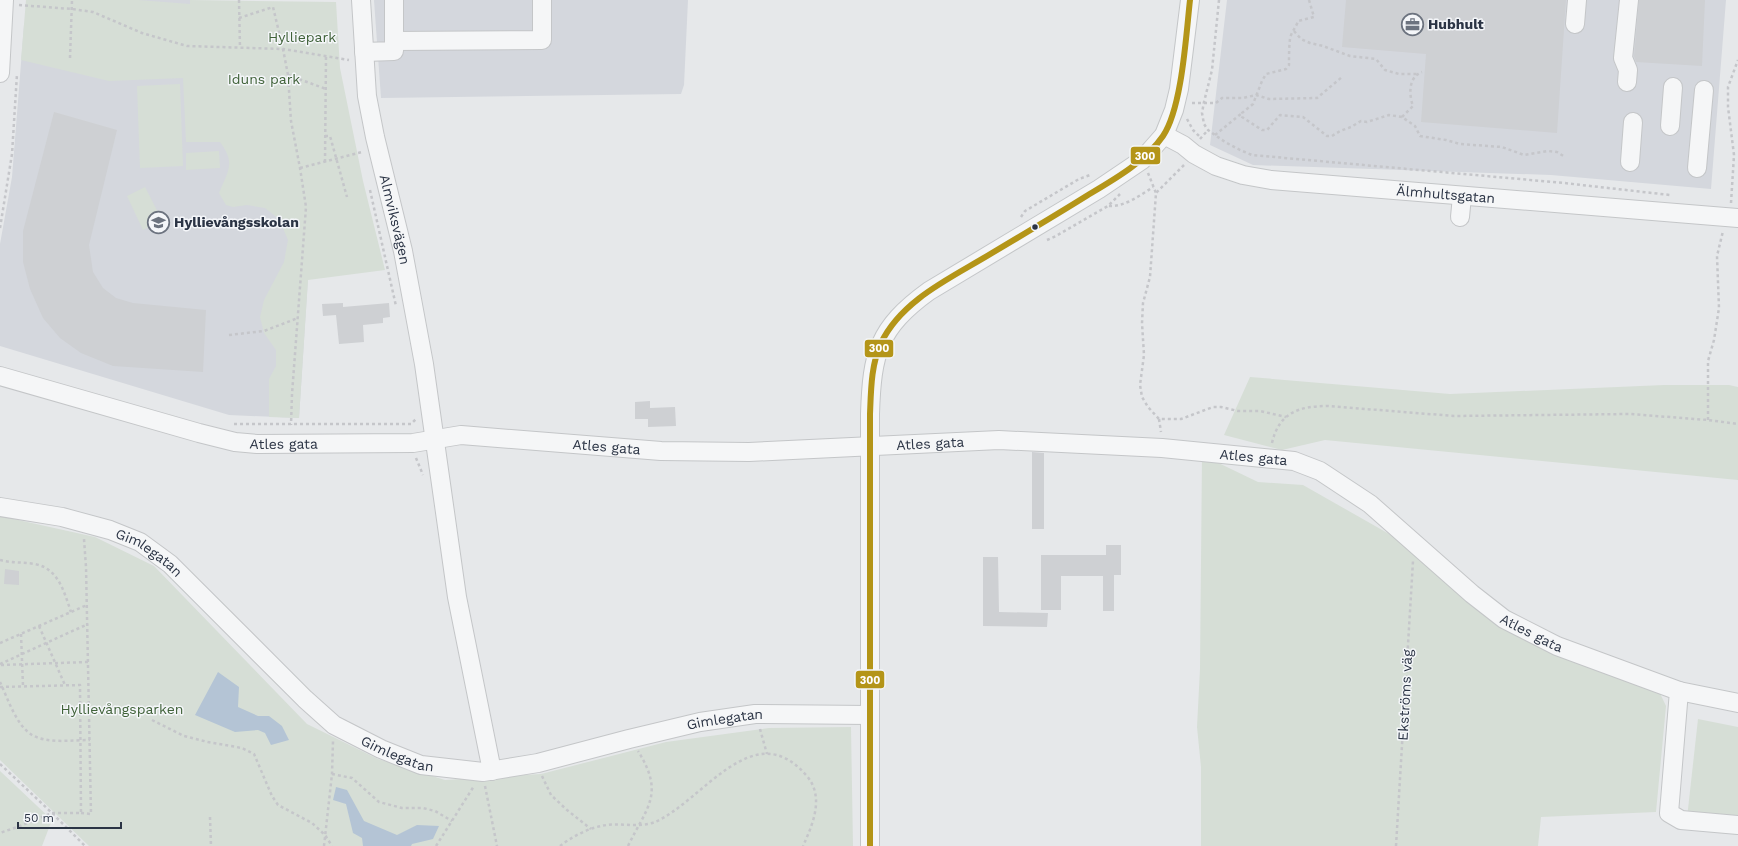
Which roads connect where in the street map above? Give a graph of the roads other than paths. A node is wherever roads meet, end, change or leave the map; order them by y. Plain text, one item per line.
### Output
1 (362, 0) edge
2 (394, 0) edge
3 (542, 0) edge
4 (1190, 0) edge
5 (1577, 0) edge
6 (1629, 0) edge
7 (12, 7) edge
8 (1575, 24) dead end
9 (1, 28) edge
10 (394, 41) junction
11 (357, 56) junction
12 (0, 74) edge
13 (1627, 82) dead end
14 (1673, 87) dead end
15 (1704, 90) dead end
16 (1633, 122) dead end
17 (1670, 126) dead end
18 (1164, 134) junction
19 (1630, 162) dead end
20 (1697, 168) dead end
21 (1462, 196) junction
22 (1730, 210) edge
23 (1460, 217) dead end
24 (0, 376) edge
25 (435, 439) junction
26 (870, 447) junction
27 (0, 507) edge
28 (1679, 691) junction
29 (1738, 703) edge
30 (870, 715) junction
31 (487, 772) junction
32 (1738, 825) edge
33 (870, 846) edge

1 - 11 street, Almviksvägen
2 - 10 street
3 - 10 street
4 - 18 street
5 - 8 street
6 - 13 street
7 - 9 street
9 - 12 street
10 - 11 street
11 - 25 street, Almviksvägen
14 - 17 street
15 - 20 street
16 - 19 street
18 - 21 street, Älmhultsgatan
18 - 26 street
21 - 22 street, Älmhultsgatan
21 - 23 street
24 - 25 street, Atles gata
25 - 26 street, Atles gata
25 - 31 street, Almviksvägen
26 - 28 street, Atles gata
26 - 30 street
27 - 31 street, Gimlegatan
28 - 29 street, Atles gata
28 - 32 street
30 - 31 street, Gimlegatan
30 - 33 street

